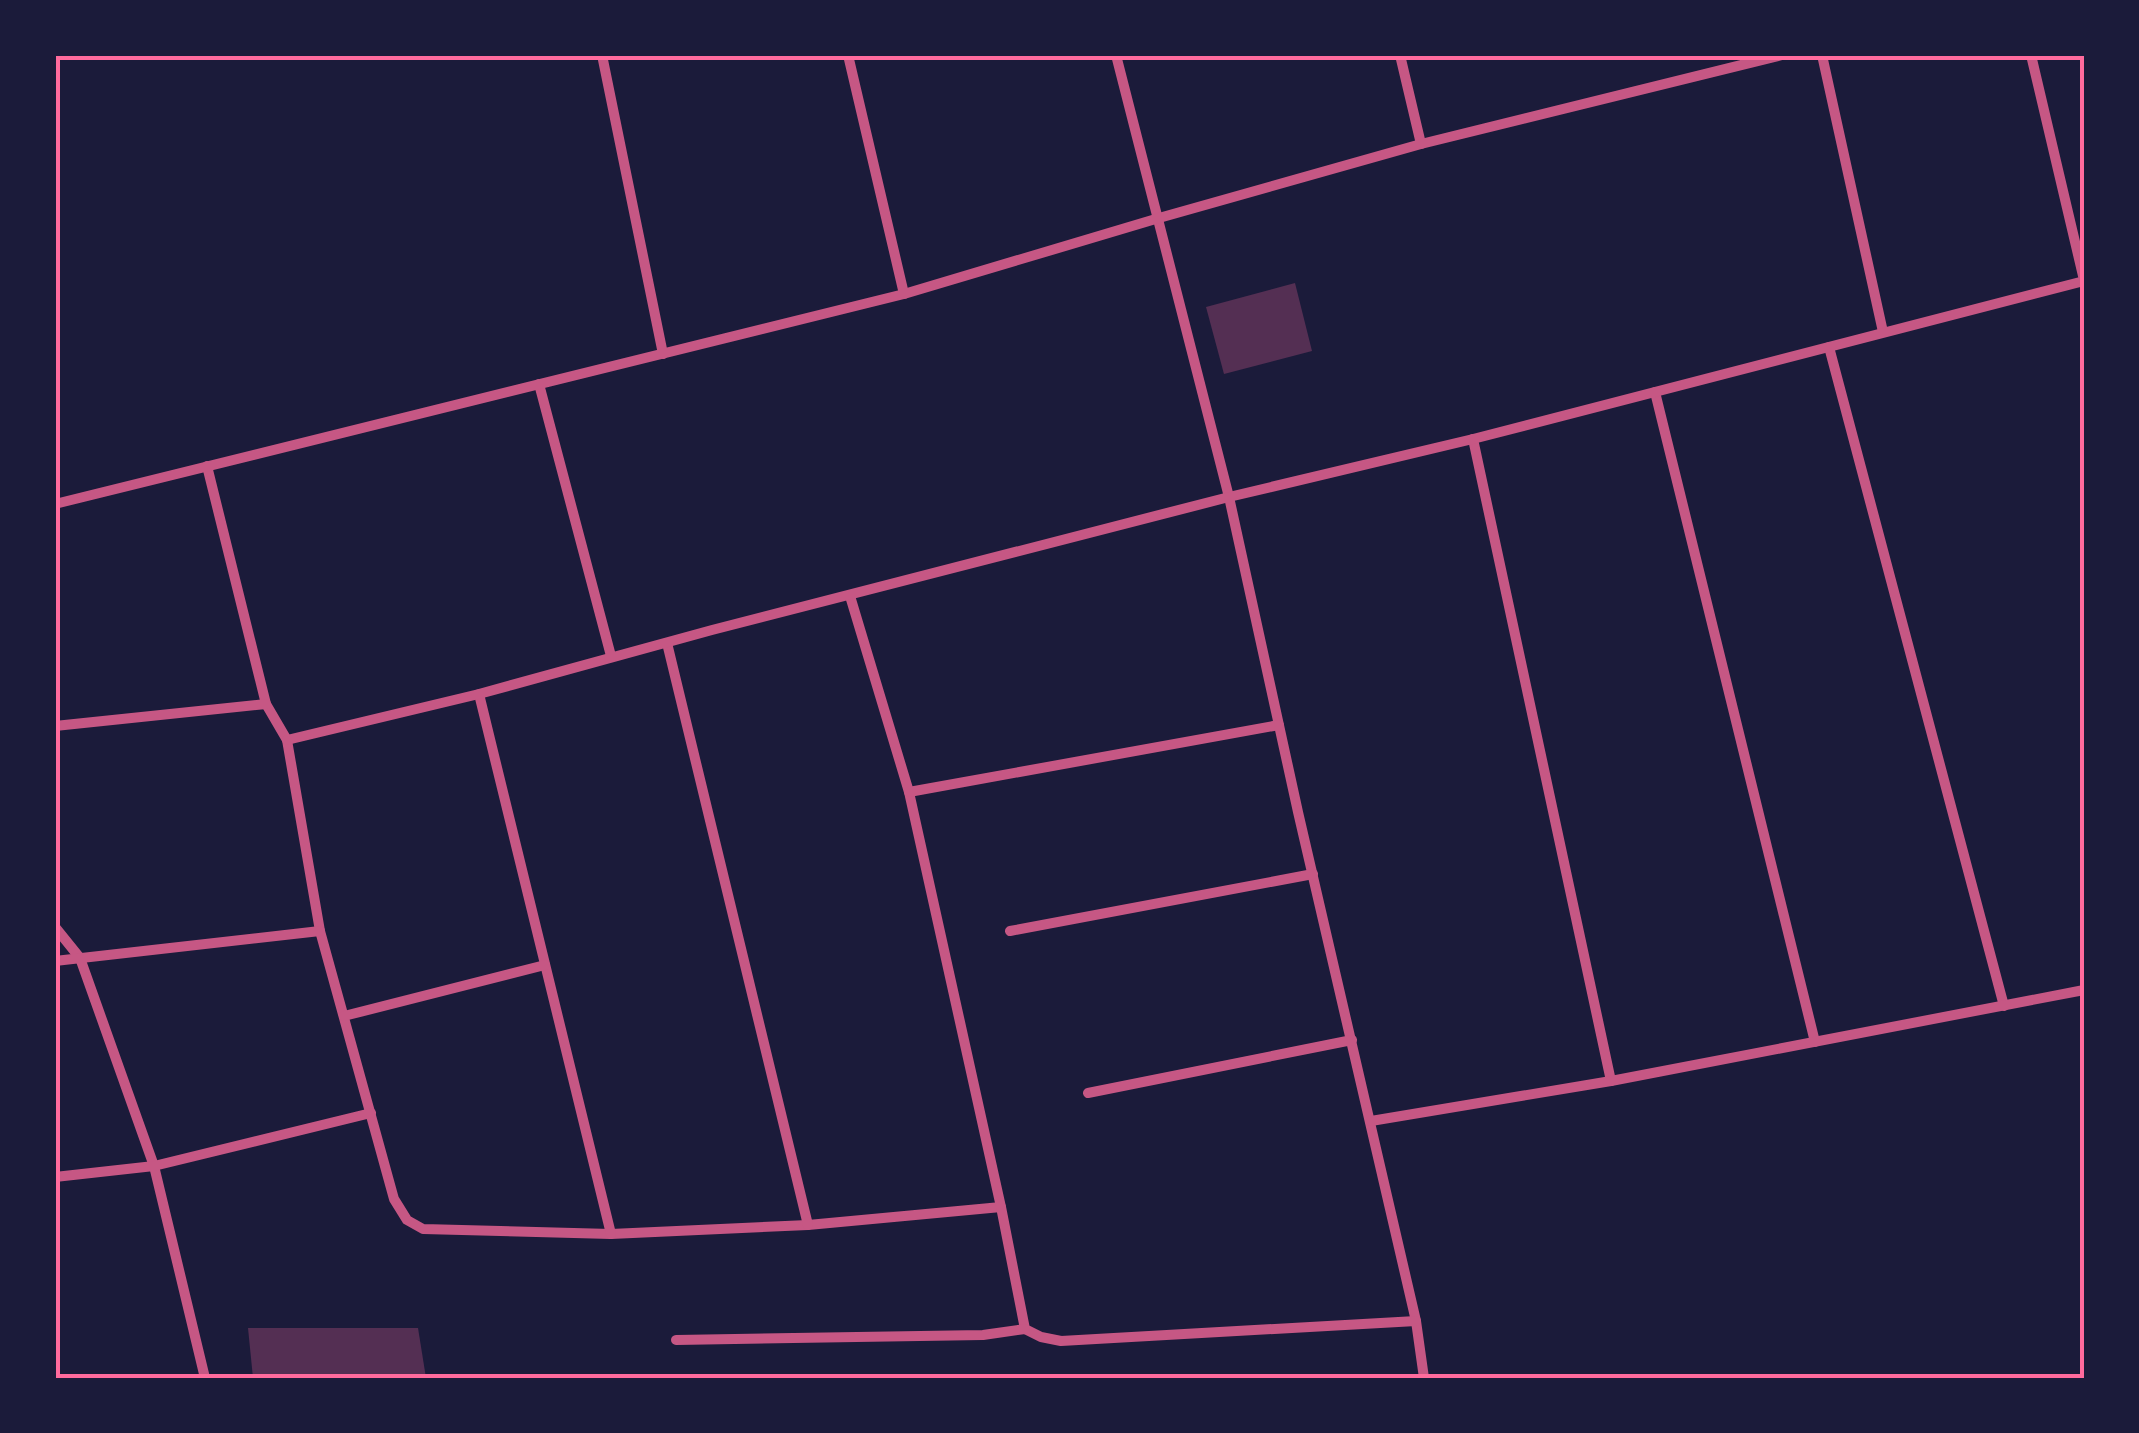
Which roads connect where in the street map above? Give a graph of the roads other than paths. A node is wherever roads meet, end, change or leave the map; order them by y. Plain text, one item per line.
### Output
1 (602, 55) edge
2 (848, 55) edge
3 (1116, 55) edge
4 (1400, 55) edge
5 (1782, 55) edge
6 (1822, 55) edge
7 (2031, 55) edge
8 (1421, 144) junction
9 (1159, 218) junction
10 (2084, 280) edge
11 (904, 294) junction
12 (1883, 332) junction
13 (1829, 346) junction
14 (663, 354) junction
15 (538, 384) junction
16 (1655, 392) junction
17 (1473, 440) junction
18 (208, 466) junction
19 (1230, 497) junction
20 (55, 504) edge
21 (850, 596) junction
22 (667, 643) junction
23 (610, 656) junction
24 (479, 694) junction
25 (266, 704) junction
26 (55, 726) edge
27 (1279, 726) junction
28 (288, 740) junction
29 (909, 792) junction
30 (1312, 874) junction
31 (55, 927) edge
32 (320, 930) junction
33 (1010, 932) dead end
34 (80, 958) junction
35 (55, 960) edge
36 (545, 965) junction
37 (2084, 990) edge
38 (2004, 1006) junction
39 (344, 1016) junction
40 (1352, 1040) junction
41 (1815, 1042) junction
42 (1611, 1081) junction
43 (1088, 1094) dead end
44 (371, 1113) junction
45 (1371, 1121) junction
46 (154, 1166) junction
47 (55, 1178) edge
48 (1001, 1207) junction
49 (808, 1225) junction
50 (610, 1234) junction
51 (1416, 1322) junction
52 (1026, 1330) junction
53 (676, 1340) dead end
54 (205, 1378) edge
55 (1424, 1378) edge

1 - 14 street
2 - 11 street
3 - 9 street
4 - 8 street
5 - 8 street
6 - 12 street
7 - 10 street
8 - 9 street
9 - 11 street
9 - 19 street
10 - 12 street
11 - 14 street
12 - 13 street
13 - 16 street
13 - 38 street
14 - 15 street
15 - 18 street
15 - 23 street
16 - 17 street
16 - 41 street
17 - 19 street
17 - 42 street
18 - 20 street
18 - 25 street
19 - 21 street
19 - 27 street
21 - 22 street
21 - 29 street
22 - 23 street
22 - 49 street
23 - 24 street
24 - 28 street
24 - 36 street
25 - 26 street
25 - 28 street
27 - 29 street
27 - 30 street
28 - 32 street
29 - 48 street
30 - 33 street
30 - 40 street
31 - 34 street
32 - 34 street
32 - 39 street
34 - 35 street
34 - 46 street
36 - 39 street
36 - 50 street
37 - 38 street
38 - 41 street
39 - 44 street
40 - 43 street
40 - 45 street
41 - 42 street
42 - 45 street
44 - 46 street
44 - 50 street
45 - 51 street
46 - 47 street
46 - 54 street
48 - 49 street
48 - 52 street
49 - 50 street
51 - 52 street
51 - 55 street
52 - 53 street

